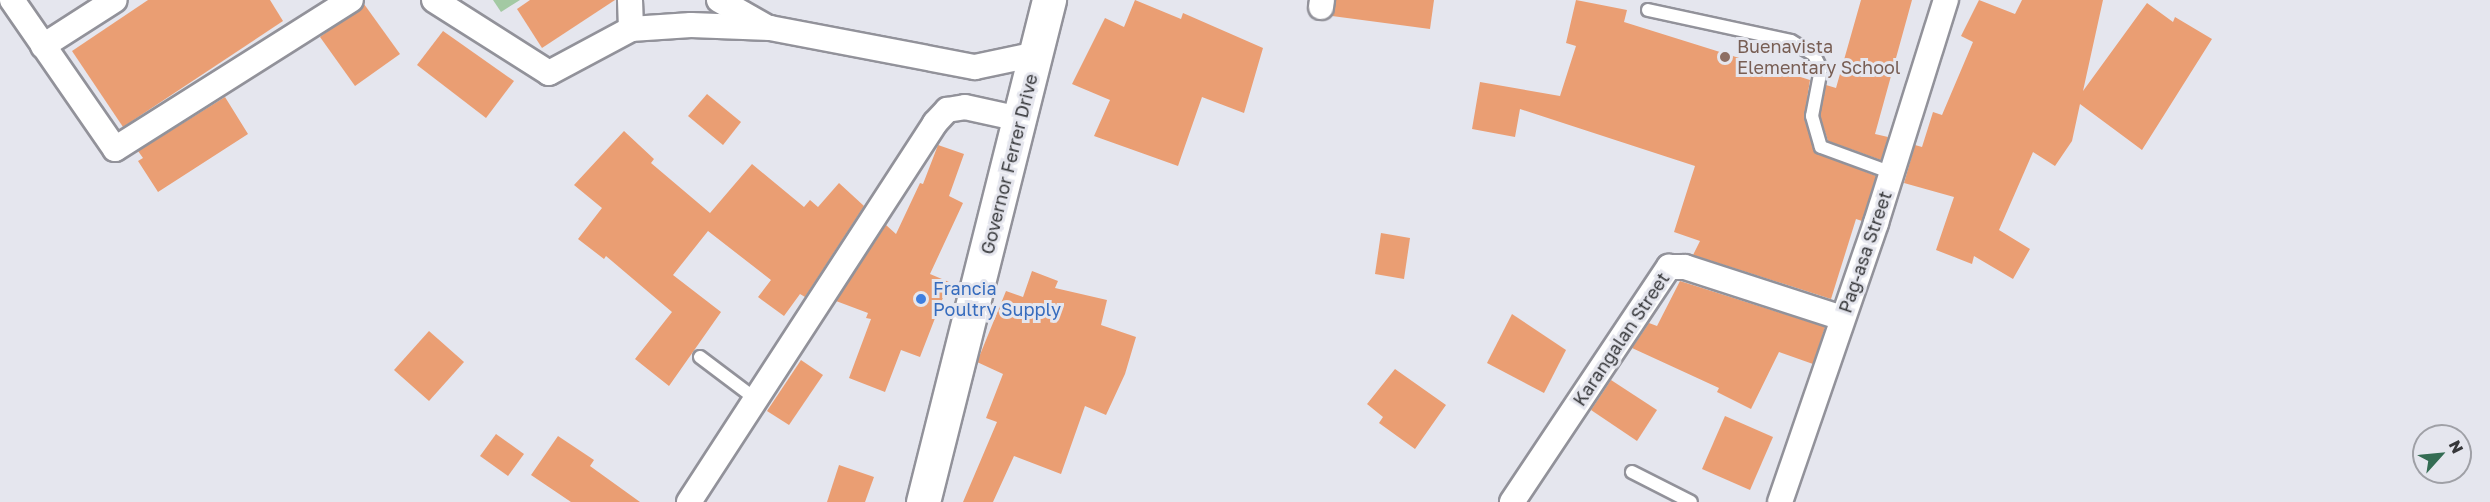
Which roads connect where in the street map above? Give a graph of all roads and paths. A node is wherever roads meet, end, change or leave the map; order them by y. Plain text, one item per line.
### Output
1 (12, 0) edge
2 (115, 0) edge
3 (351, 0) edge
4 (434, 0) edge
5 (630, 0) edge
6 (719, 0) edge
7 (1049, 0) edge
8 (1946, 0) edge
9 (1648, 10) dead end
10 (770, 28) junction
11 (631, 29) junction
12 (43, 46) junction
13 (1036, 54) junction
14 (1020, 119) junction
15 (1892, 173) junction
16 (1842, 318) junction
17 (700, 357) dead end
18 (757, 400) junction
19 (1632, 472) dead end
20 (689, 502) edge
21 (922, 502) edge
22 (1512, 502) edge
23 (1691, 502) edge
24 (1780, 502) edge

1 - 12 street
2 - 12 street
3 - 12 street
4 - 11 street
5 - 11 street
6 - 10 street
7 - 13 main road, Governor Ferrer Drive
8 - 15 street, Pag-asa Street
9 - 15 lane
10 - 11 street
10 - 13 street
13 - 14 main road, Governor Ferrer Drive
14 - 18 street
14 - 21 main road, Governor Ferrer Drive
15 - 16 street, Pag-asa Street
16 - 22 street, Karangalan Street
16 - 24 street, Pag-asa Street
17 - 18 lane
18 - 20 street
19 - 23 lane

